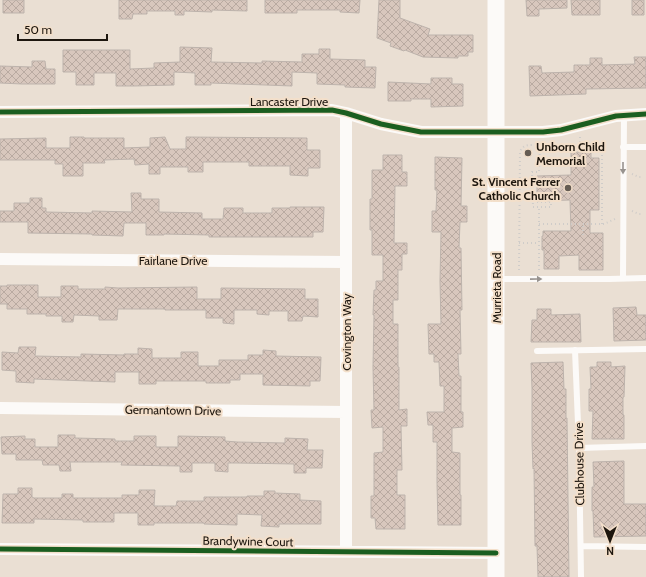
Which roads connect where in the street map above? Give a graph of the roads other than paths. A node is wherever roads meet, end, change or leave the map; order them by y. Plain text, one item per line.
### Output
1 (496, 0) edge
2 (0, 112) edge
3 (346, 113) junction
4 (646, 114) edge
5 (624, 115) junction
6 (496, 133) junction
7 (623, 147) junction
8 (646, 147) edge
9 (0, 259) edge
10 (346, 262) junction
11 (623, 278) junction
12 (646, 278) edge
13 (496, 279) junction
14 (575, 350) junction
15 (646, 350) edge
16 (536, 351) dead end
17 (0, 408) edge
18 (346, 412) junction
19 (646, 446) edge
20 (579, 448) junction
21 (581, 546) junction
22 (646, 547) edge
23 (0, 549) edge
24 (346, 552) junction
25 (496, 553) junction
26 (496, 577) edge
27 (581, 577) edge

1 - 6 main road, Murrieta Road
2 - 3 street, Lancaster Drive
3 - 6 street, Lancaster Drive
3 - 10 street, Covington Way
4 - 5 street, Lancaster Drive
5 - 6 street, Lancaster Drive
5 - 7 lane
6 - 13 main road, Murrieta Road
7 - 8 lane
7 -> 11 lane
9 - 10 street, Fairlane Drive
10 - 18 street, Covington Way
11 - 12 lane
13 -> 11 lane
13 - 25 main road, Murrieta Road
14 - 15 lane
14 - 16 lane
14 - 20 lane, Clubhouse Drive
17 - 18 street, Germantown Drive
18 - 24 street, Covington Way
19 - 20 lane
20 - 21 lane, Clubhouse Drive
21 - 22 lane
21 - 27 lane, Clubhouse Drive
23 - 24 street, Brandywine Court
24 - 25 street, Brandywine Court
25 - 26 main road, Murrieta Road

